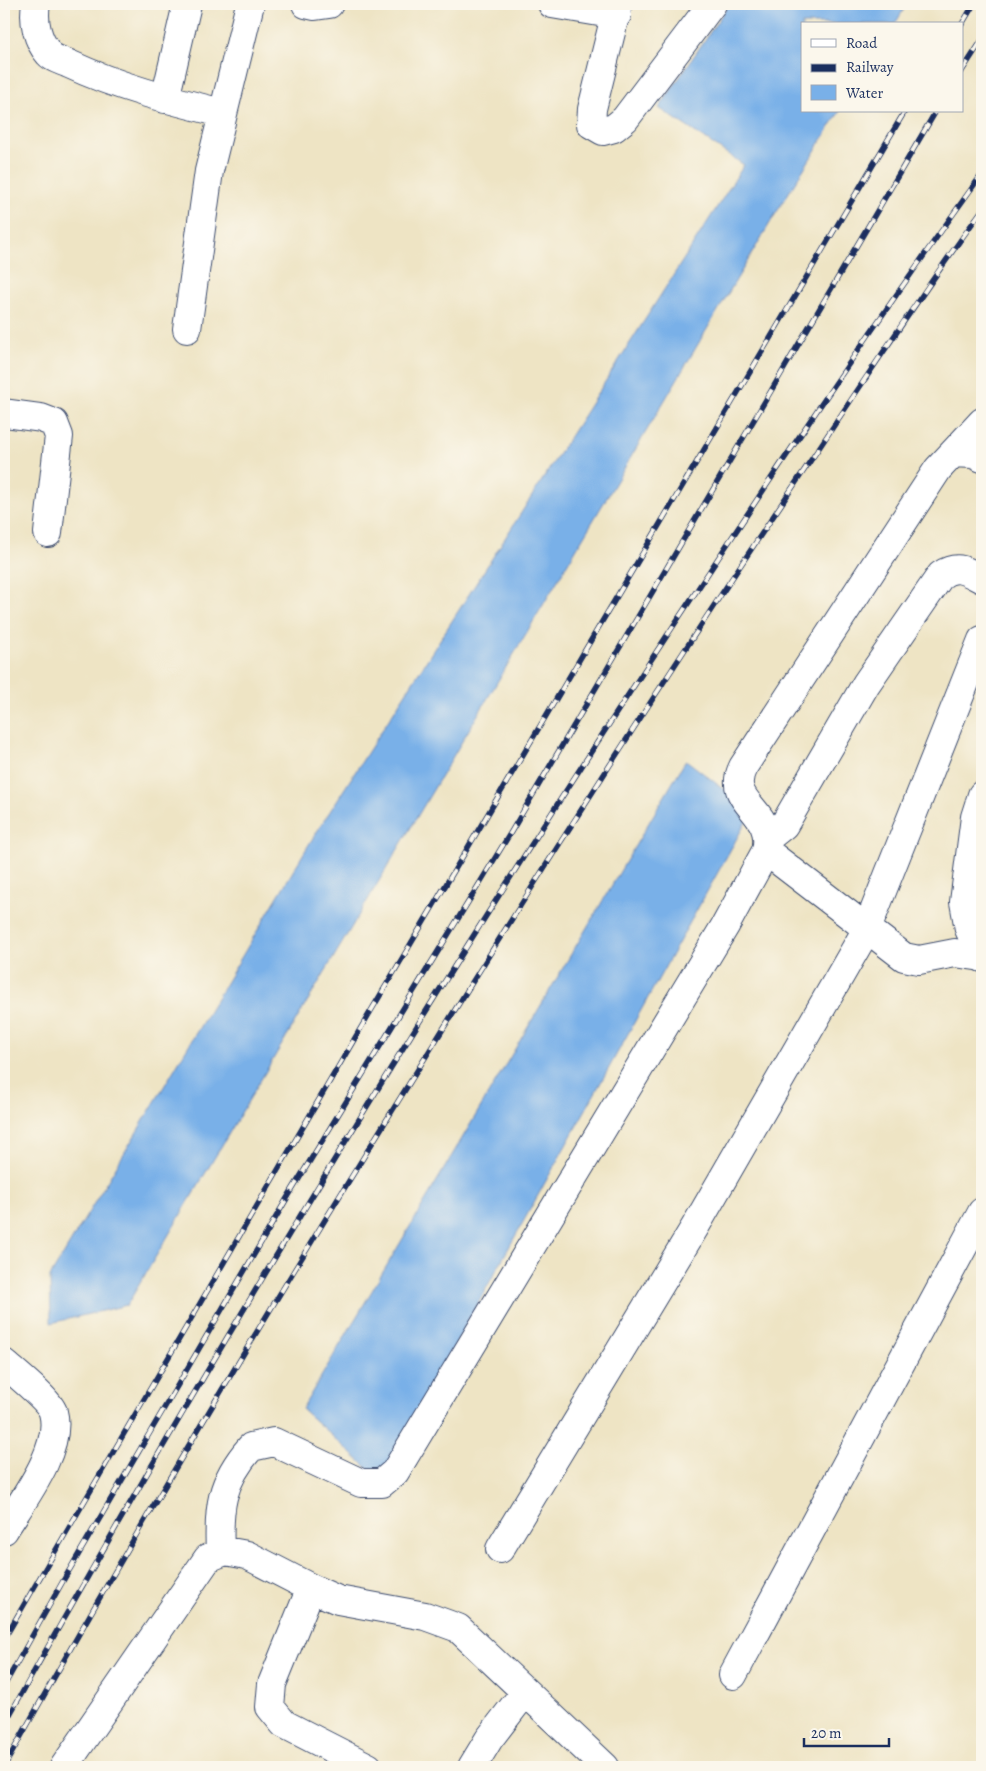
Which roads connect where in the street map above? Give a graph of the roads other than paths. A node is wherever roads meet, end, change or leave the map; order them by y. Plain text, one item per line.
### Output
1 (36, 4) edge
2 (187, 4) edge
3 (250, 4) edge
4 (306, 4) edge
5 (330, 4) edge
6 (552, 4) edge
7 (712, 4) edge
8 (617, 9) edge
9 (165, 99) junction
10 (222, 113) junction
11 (187, 329) dead end
12 (4, 413) edge
13 (982, 422) edge
14 (953, 453) junction
15 (982, 458) edge
16 (48, 533) dead end
17 (982, 579) edge
18 (982, 640) edge
19 (982, 795) edge
20 (768, 844) junction
21 (867, 929) junction
22 (982, 958) edge
23 (982, 1212) edge
24 (4, 1364) edge
25 (4, 1530) edge
26 (500, 1549) dead end
27 (220, 1553) junction
28 (311, 1588) junction
29 (734, 1675) dead end
30 (525, 1692) junction
31 (64, 1767) edge
32 (368, 1767) edge
33 (472, 1767) edge
34 (605, 1767) edge

1 - 9 street
2 - 9 street
3 - 10 street
4 - 5 street
6 - 8 street
7 - 8 street
9 - 10 street
10 - 11 street
12 - 16 street
13 - 14 street
14 - 15 street
14 - 20 street
17 - 20 street
18 - 21 street
19 - 22 street
20 - 21 street
20 - 27 street
21 - 22 street
21 - 26 street
23 - 29 street
24 - 25 street
27 - 28 street
27 - 31 street
28 - 30 street
28 - 32 street
30 - 33 street
30 - 34 street

